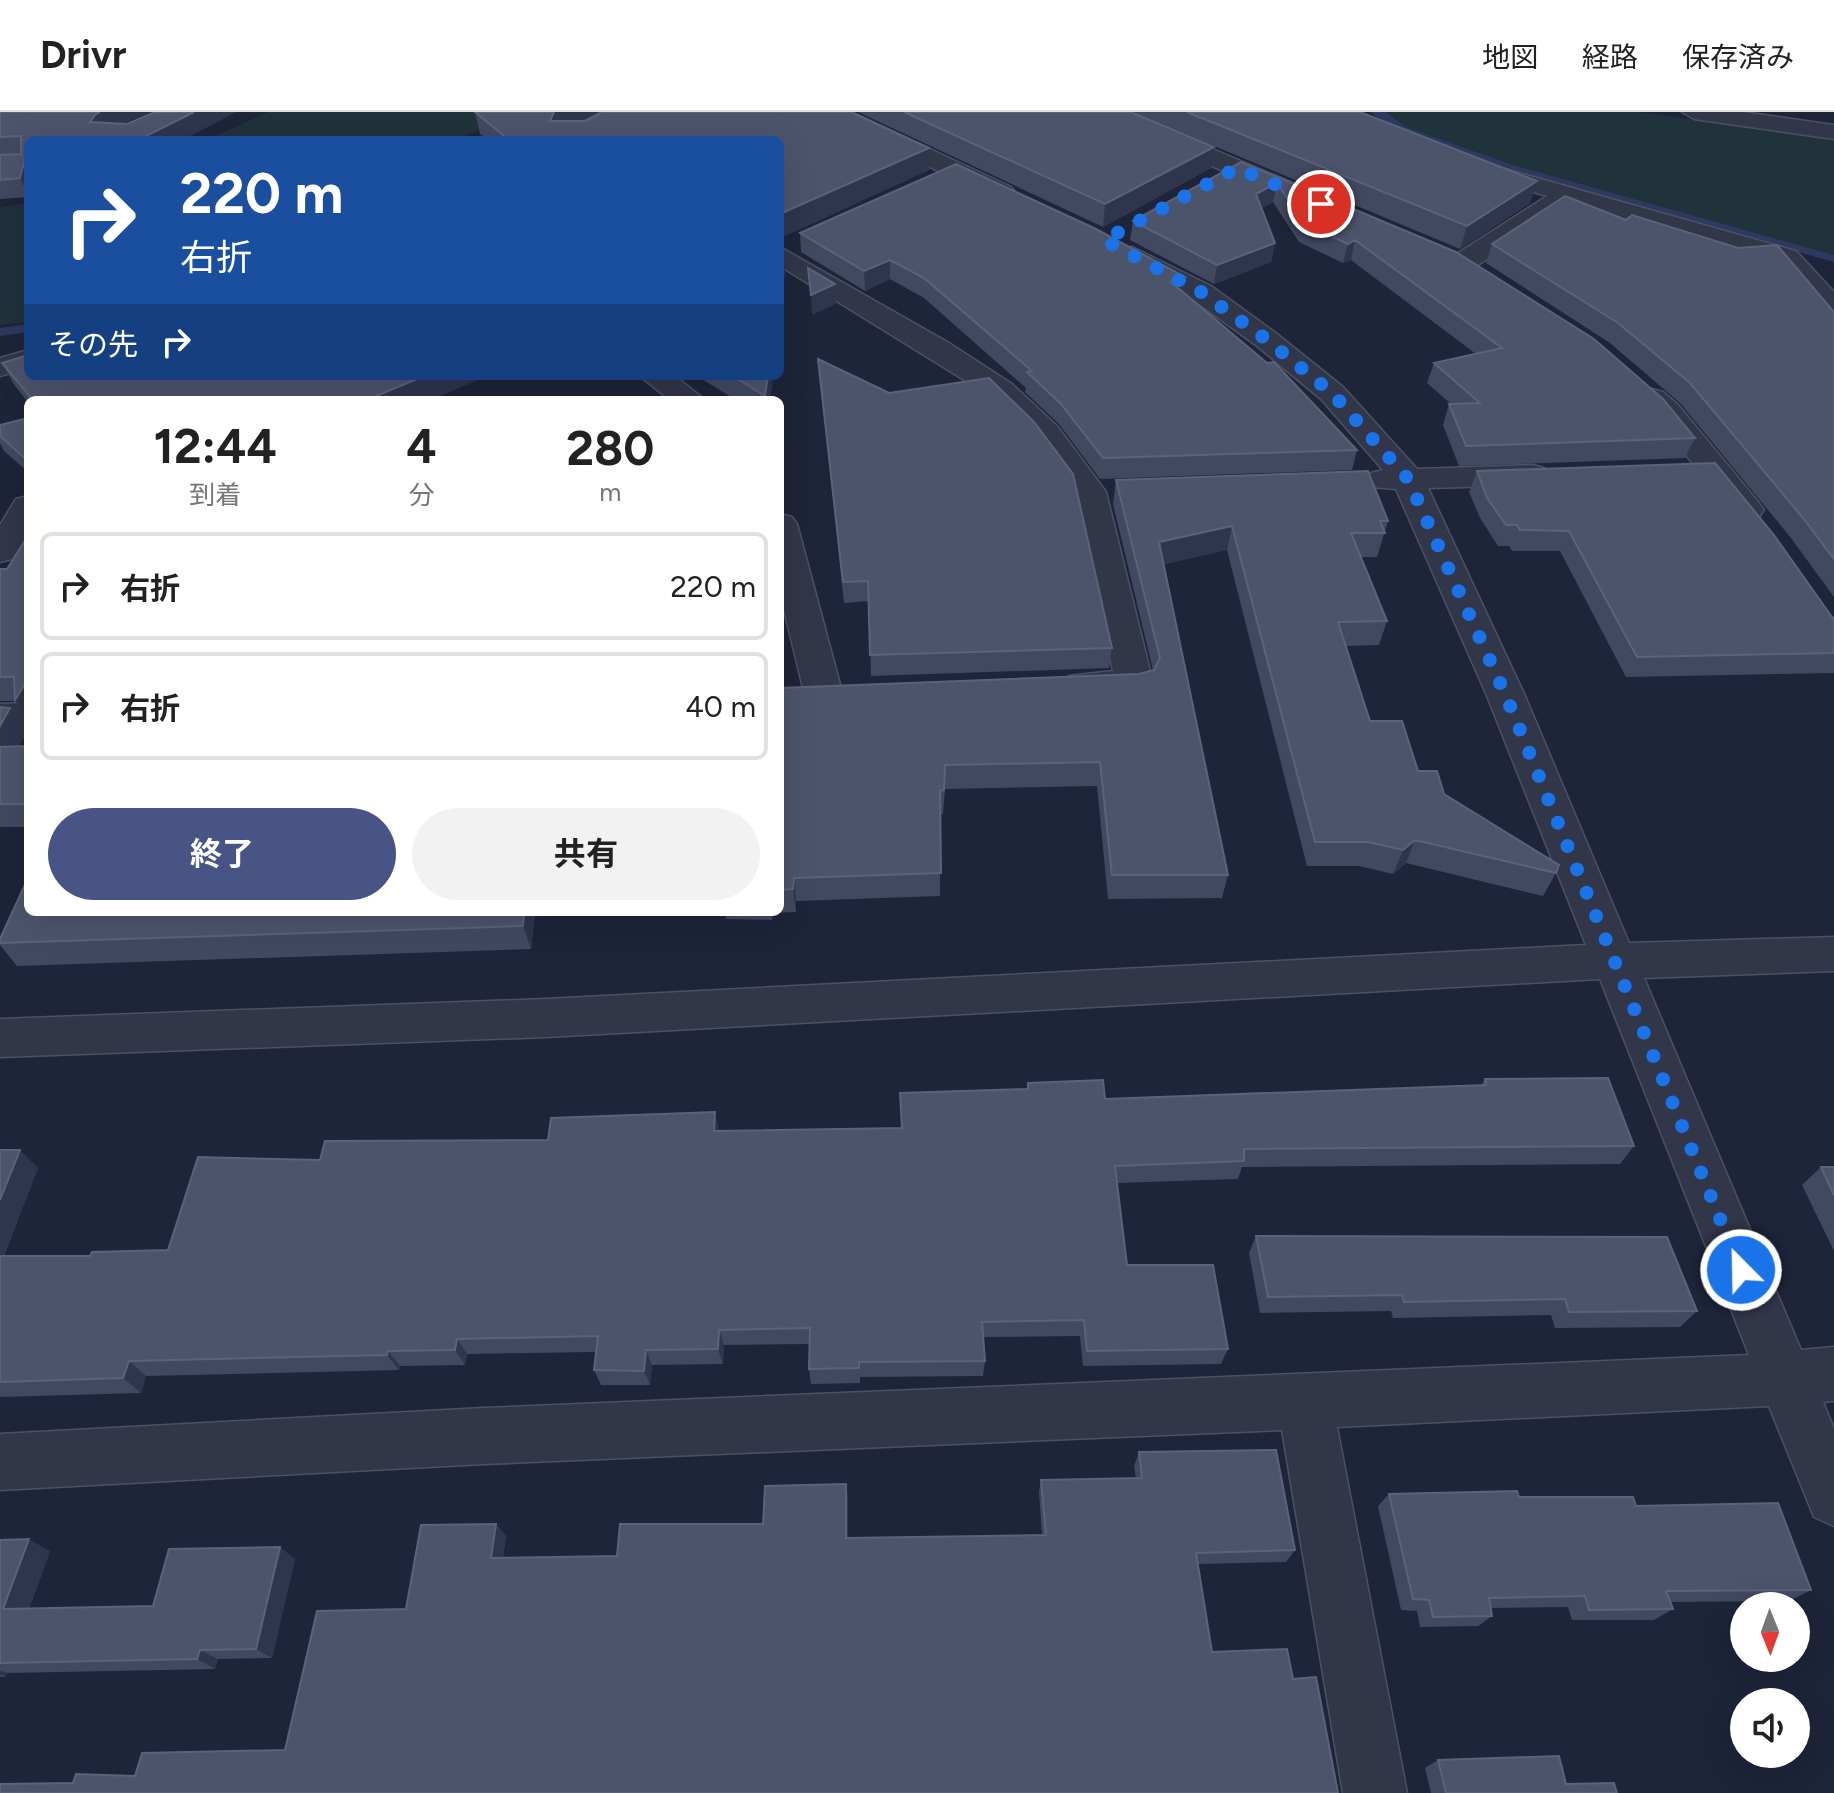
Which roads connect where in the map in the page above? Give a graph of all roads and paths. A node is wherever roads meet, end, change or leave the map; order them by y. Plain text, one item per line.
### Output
1 (832, 112) edge
2 (1105, 112) edge
3 (1694, 112) edge
4 (1834, 132) edge
5 (1455, 160) edge
6 (1237, 168) junction
7 (955, 171) junction
8 (1210, 183) edge
9 (923, 185) edge
10 (1567, 194) junction
11 (1307, 198) edge
12 (1036, 208) edge
13 (809, 236) edge
14 (1104, 240) edge
15 (784, 250) edge
16 (1434, 251) edge
17 (784, 254) edge
18 (1462, 263) junction
19 (1488, 278) edge
20 (1834, 309) edge
21 (24, 360) edge
22 (0, 367) edge
23 (661, 380) edge
24 (1633, 381) edge
25 (684, 396) edge
26 (1715, 470) junction
27 (1668, 471) edge
28 (1560, 475) edge
29 (1408, 479) junction
30 (1354, 481) edge
31 (24, 513) edge
32 (1768, 536) edge
33 (784, 539) edge
34 (0, 552) edge
35 (1056, 685) edge
36 (824, 692) edge
37 (24, 716) edge
38 (0, 717) edge
39 (1834, 954) edge
40 (1613, 961) junction
41 (0, 1038) edge
42 (1810, 1377) edge
43 (1305, 1403) junction
44 (0, 1462) edge
45 (1834, 1497) edge
46 (1375, 1793) edge

1 - 7 street
2 - 6 street
3 - 4 street
5 - 10 street
6 - 8 street
6 - 11 street
7 - 9 street
7 - 12 street
10 - 18 street
10 - 20 street
13 - 15 street
14 - 29 street
16 - 18 street
17 - 35 street
18 - 19 street
21 - 22 street
23 - 25 street
24 - 26 street
26 - 27 street
26 - 32 street
28 - 29 street
29 - 30 street
29 - 40 street
31 - 34 street
33 - 36 street
37 - 38 street
39 - 40 street
40 - 41 street
40 - 42 street
42 - 43 street
42 - 45 street
43 - 44 street
43 - 46 street

